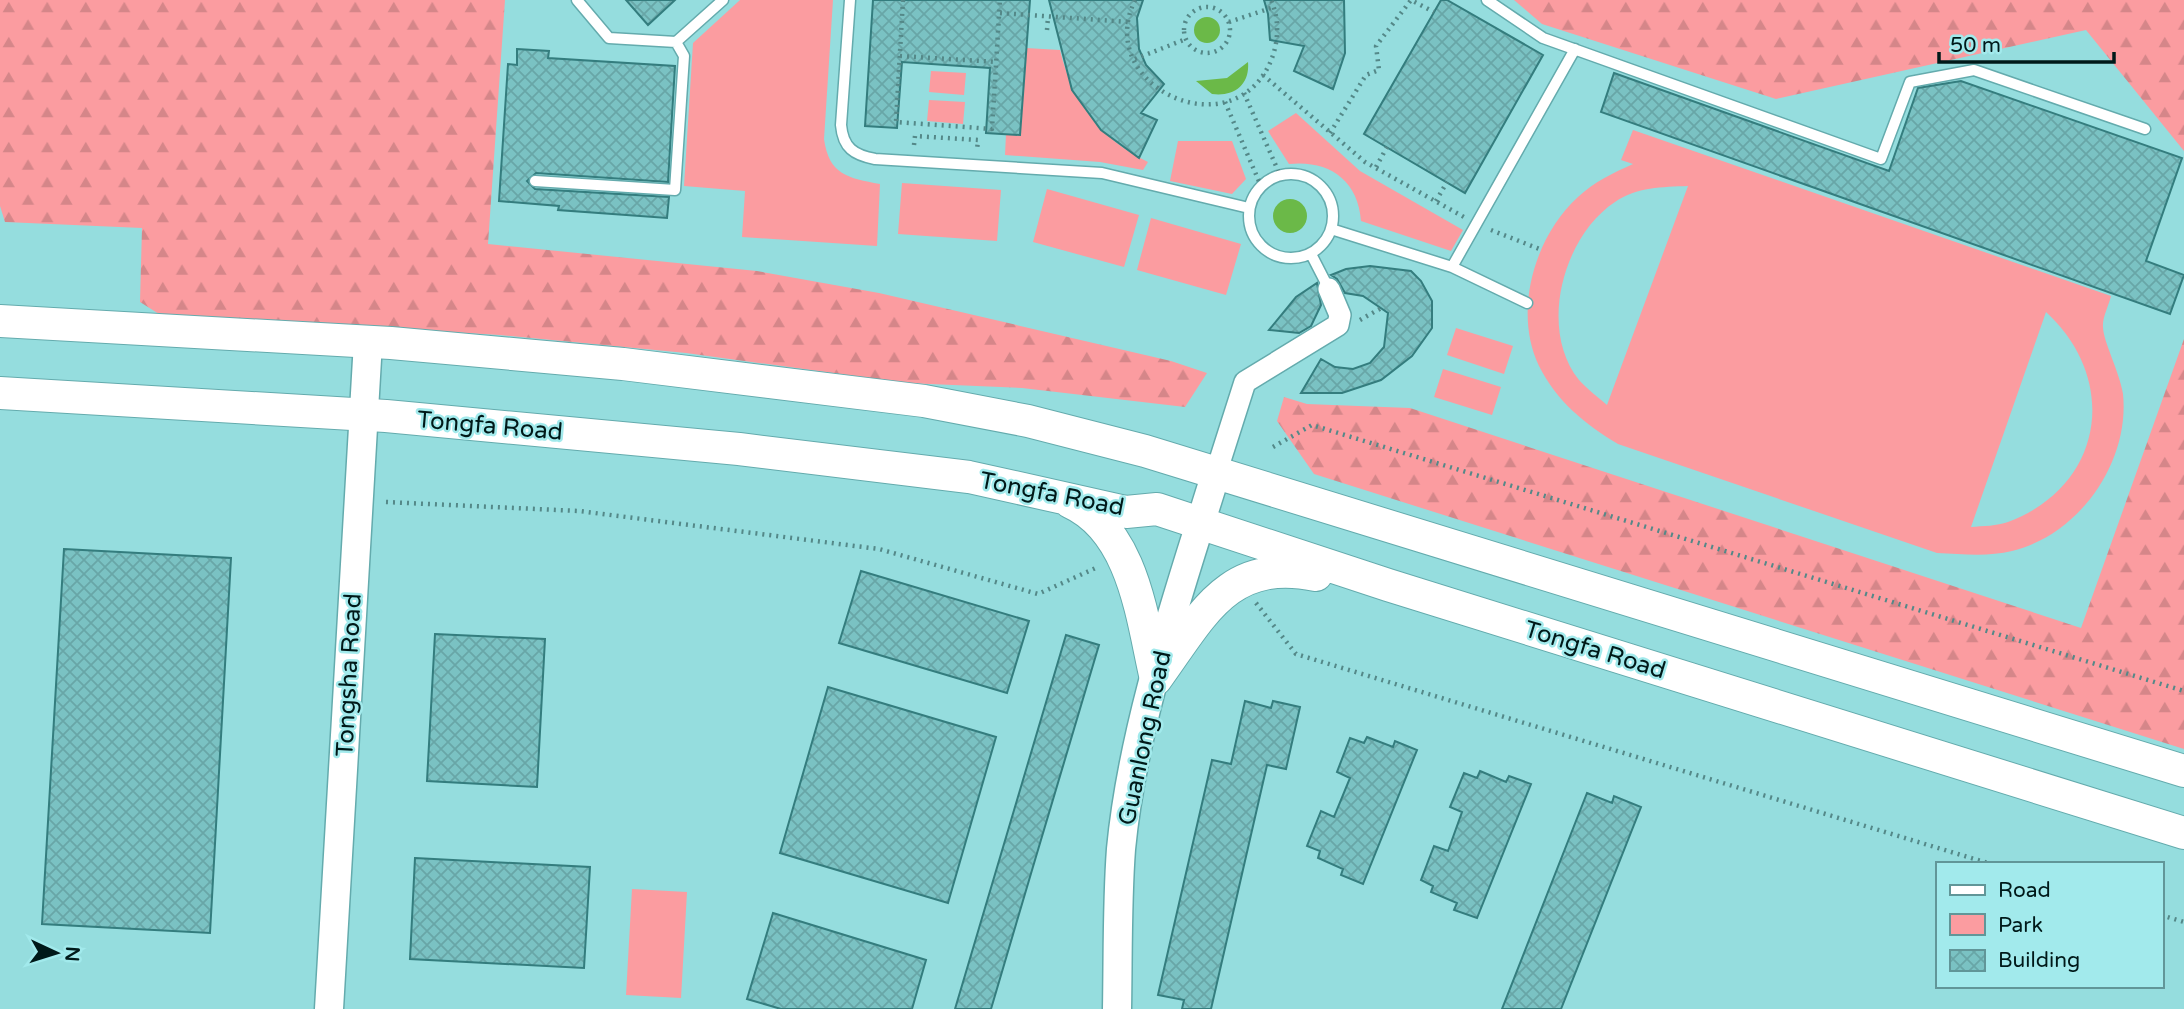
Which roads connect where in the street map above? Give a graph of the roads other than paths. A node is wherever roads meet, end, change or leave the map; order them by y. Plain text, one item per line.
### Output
1 (577, 0) edge
2 (723, 0) edge
3 (850, 0) edge
4 (1487, 0) edge
5 (676, 42) junction
6 (1575, 49) junction
7 (2145, 129) dead end
8 (535, 181) dead end
9 (1250, 208) junction
10 (1331, 229) junction
11 (1311, 254) junction
12 (1452, 267) junction
13 (1329, 289) joint
14 (1527, 303) dead end
15 (0, 321) edge
16 (368, 342) junction
17 (0, 393) edge
18 (364, 414) junction
19 (1216, 473) junction
20 (1059, 497) junction
21 (1200, 523) junction
22 (1388, 585) junction
23 (1156, 678) junction
24 (2184, 771) edge
25 (2184, 833) edge
26 (329, 1009) edge
27 (1117, 1009) edge

1 - 5 lane
2 - 5 lane
3 - 9 lane
4 - 6 lane
5 - 8 lane
6 - 7 lane
6 - 12 lane
9 - 10 lane
9 - 11 lane
10 - 11 lane
10 - 12 lane
11 - 13 lane
12 - 14 lane
13 - 19 street
15 - 16 main road
16 - 18 street, Tongsha Road
16 - 19 main road
17 - 18 main road, Tongfa Road
18 - 20 main road, Tongfa Road
18 - 26 street, Tongsha Road
19 - 21 street, Guanlong Road
19 - 24 main road
20 - 21 main road, Tongfa Road
20 - 23 main road
21 - 22 main road, Tongfa Road
21 - 23 street, Guanlong Road
22 - 23 main road
22 - 25 main road, Tongfa Road
23 - 27 street, Guanlong Road

